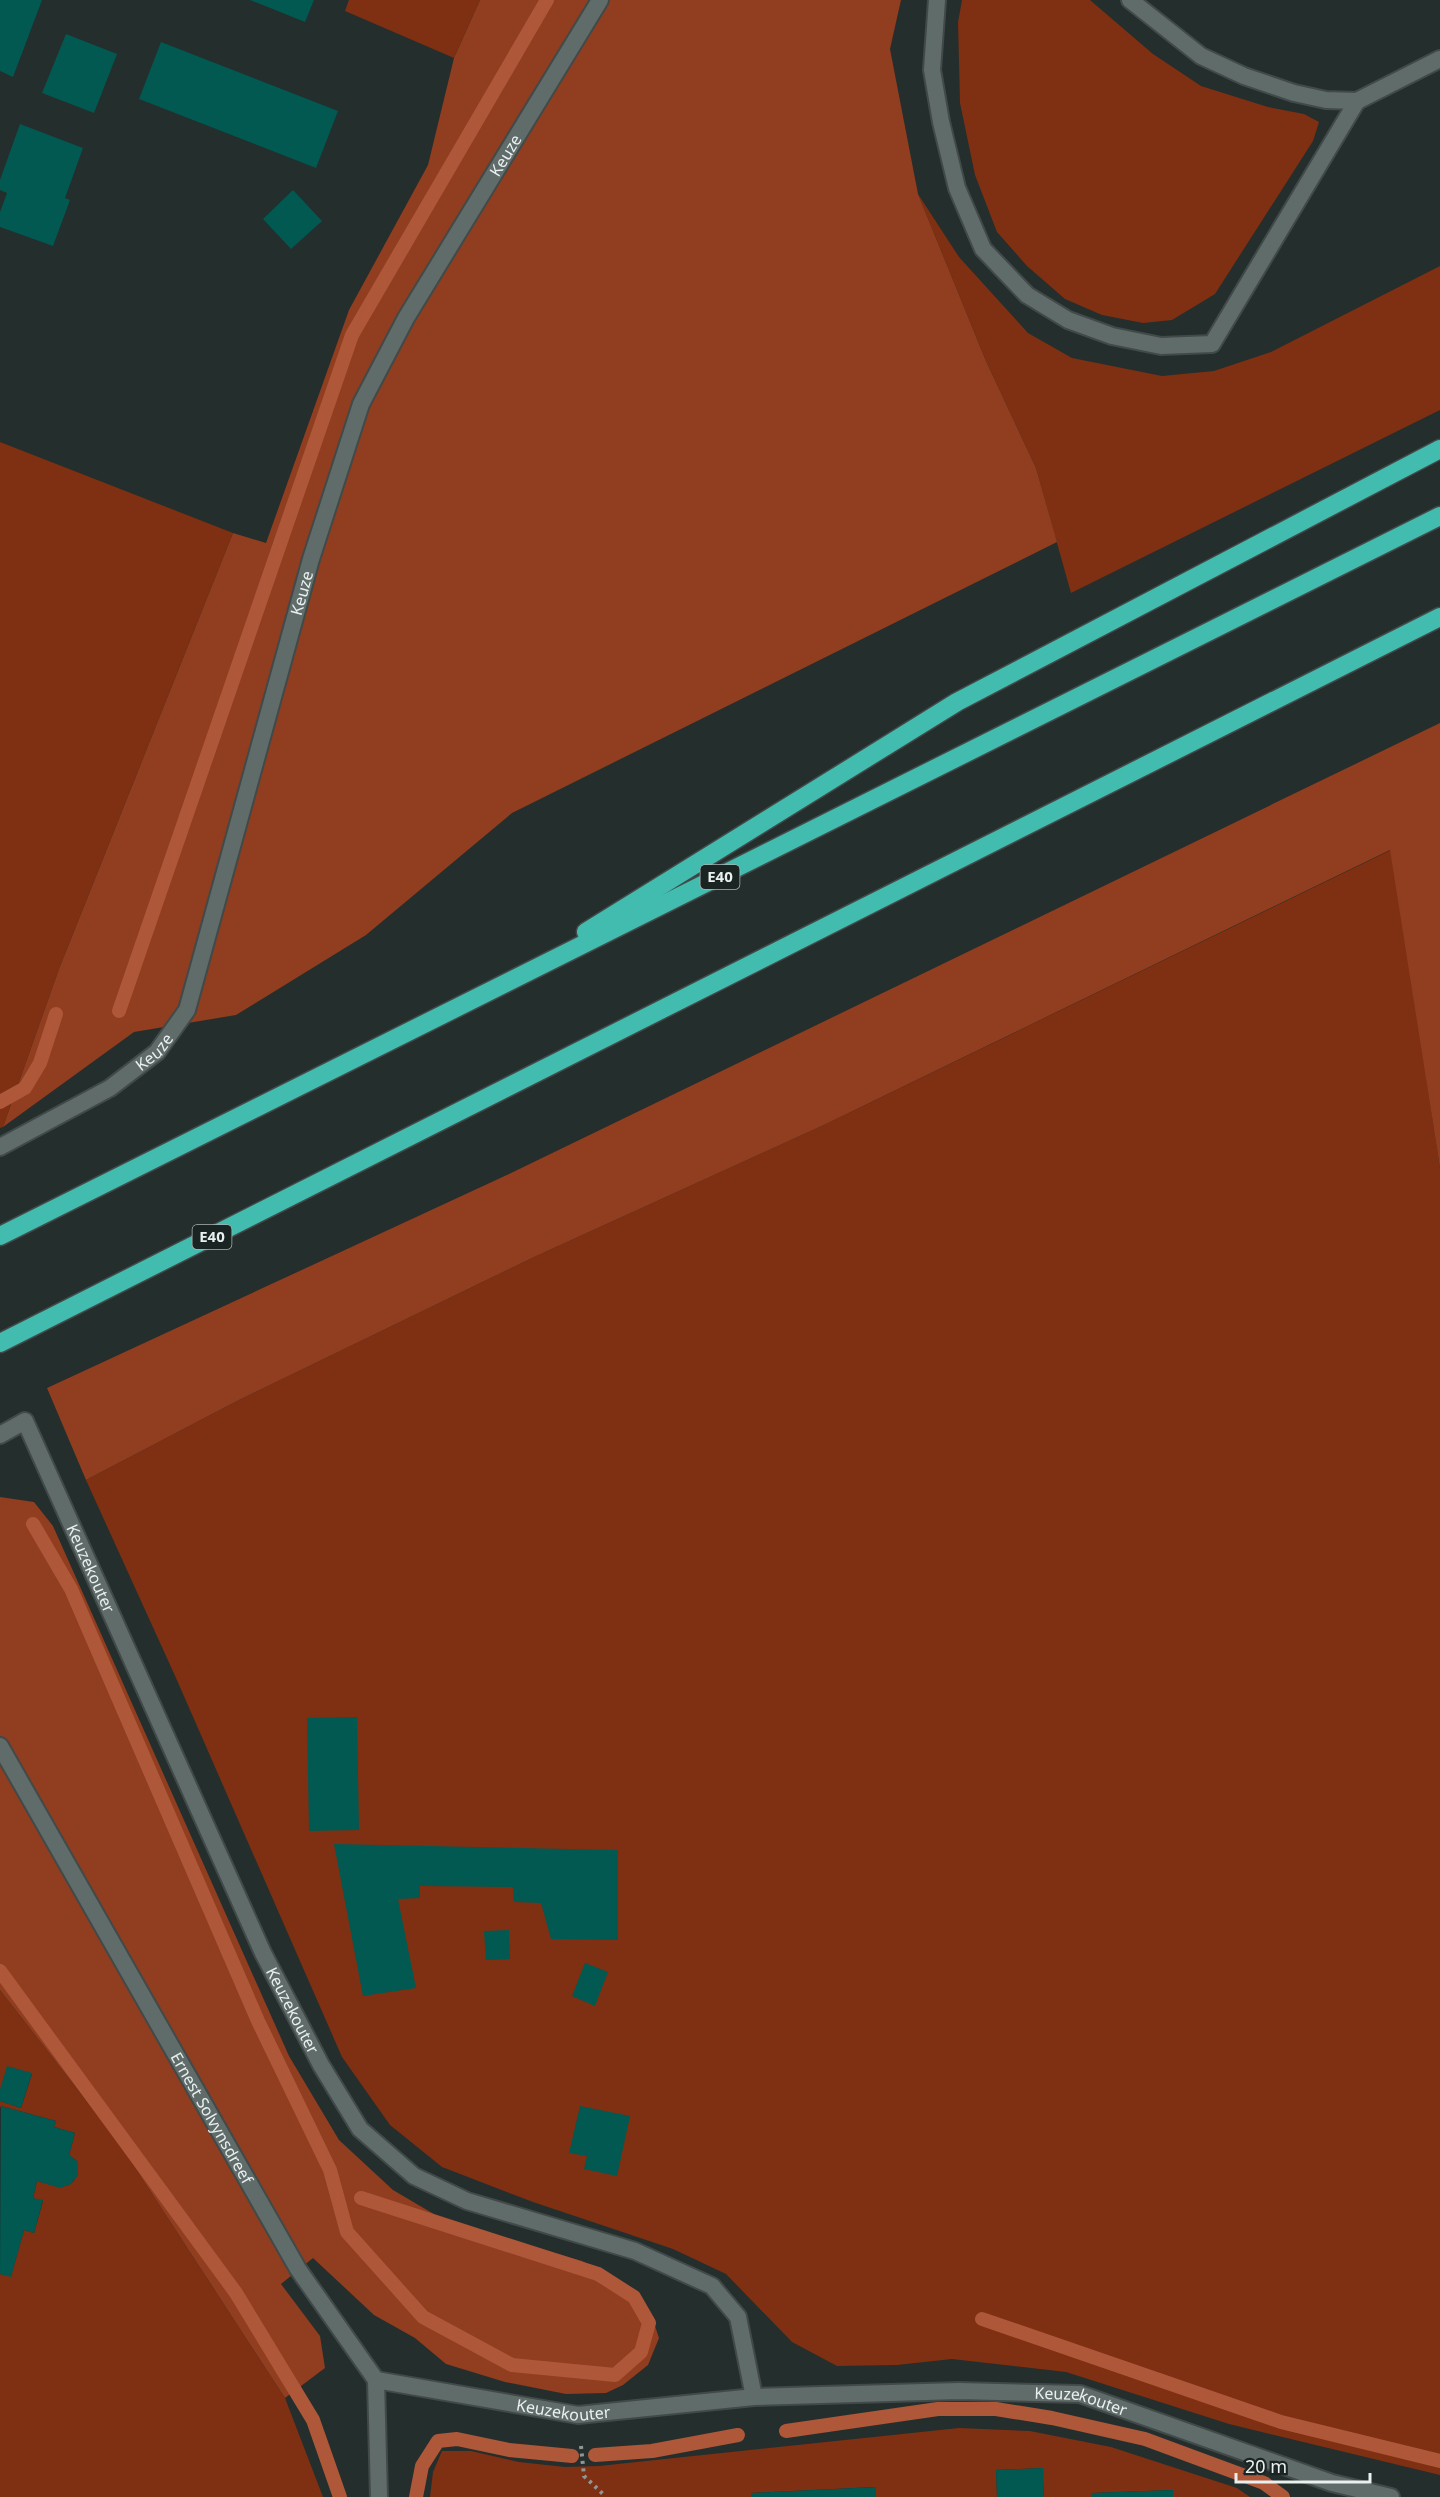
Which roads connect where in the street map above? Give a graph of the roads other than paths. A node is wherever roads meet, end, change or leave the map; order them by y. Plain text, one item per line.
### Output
1 (600, 0) edge
2 (937, 0) edge
3 (1130, 0) edge
4 (1440, 59) edge
5 (1357, 101) junction
6 (1440, 448) edge
7 (1440, 516) edge
8 (1440, 617) edge
9 (486, 994) junction
10 (0, 1147) edge
11 (0, 1236) edge
12 (0, 1343) edge
13 (0, 1435) edge
14 (0, 1746) edge
15 (376, 2380) junction
16 (754, 2397) junction
17 (1332, 2490) edge
18 (379, 2497) edge
19 (1391, 2497) edge

1 - 10 street, Keuze
2 - 5 street
3 - 5 street
4 - 5 street
6 - 9 highway
7 - 9 highway, E40
8 - 12 highway, E40
9 - 11 highway, E40
13 - 16 street, Keuzekouter
14 - 15 street, Ernest Solvynsdreef
15 - 16 street, Keuzekouter
15 - 18 street
16 - 17 street, Keuzekouter
17 - 19 street, Keuzekouter

